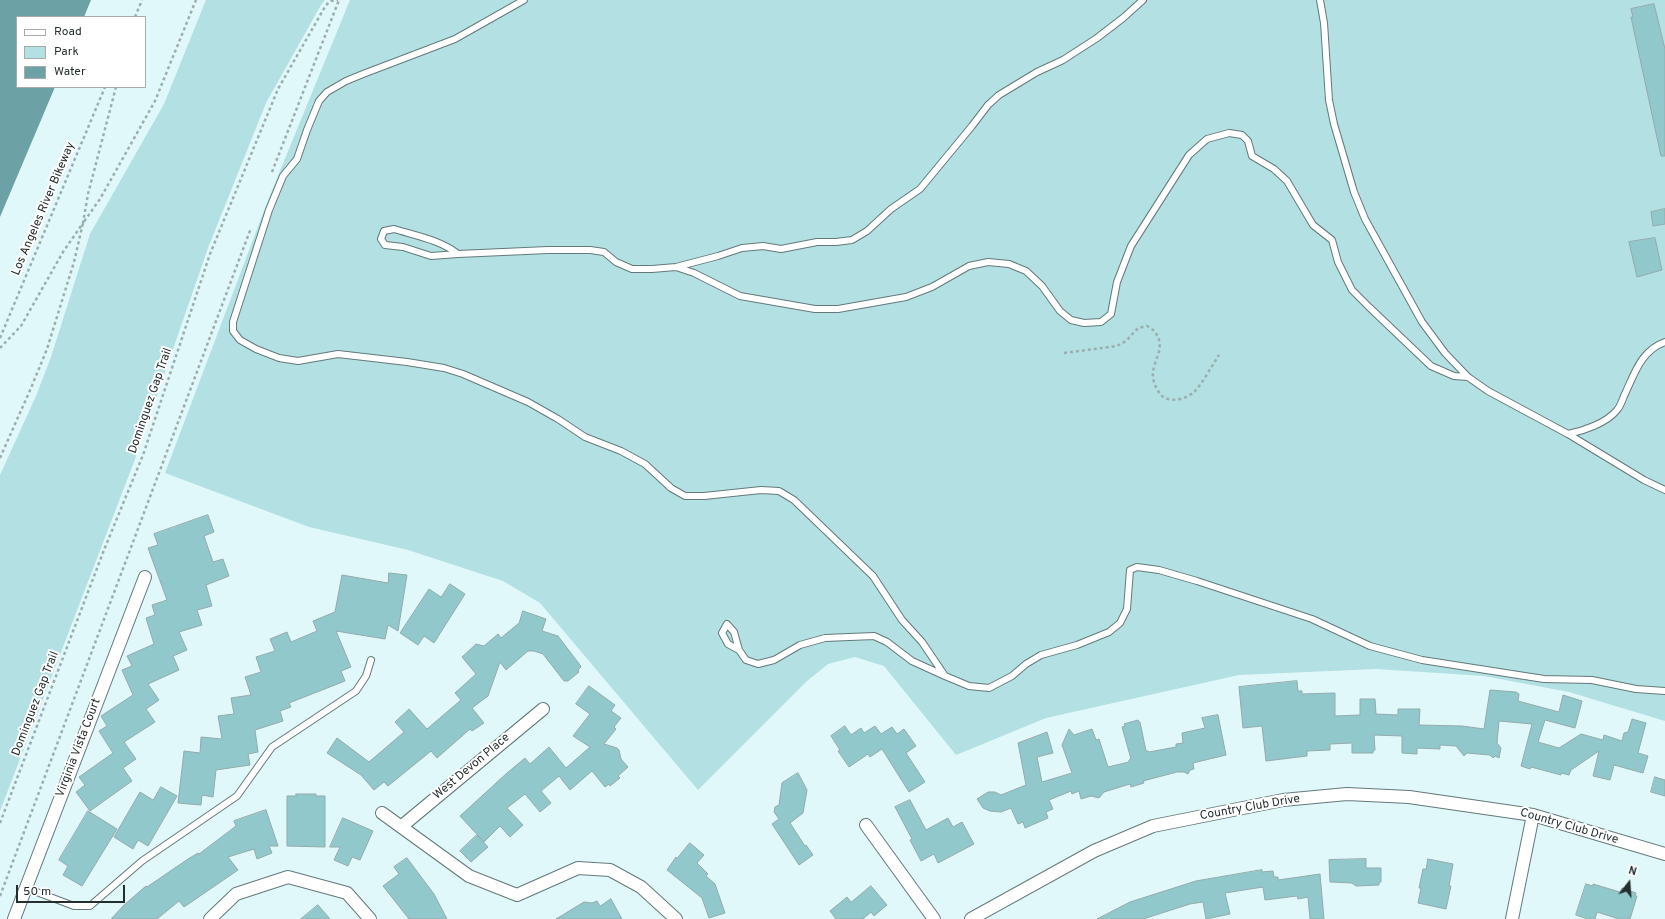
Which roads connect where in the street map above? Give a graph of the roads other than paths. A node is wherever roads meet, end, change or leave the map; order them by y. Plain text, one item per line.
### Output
1 (524, 0) edge
2 (1144, 0) edge
3 (1320, 0) edge
4 (458, 254) junction
5 (676, 267) junction
6 (1665, 342) edge
7 (1468, 377) junction
8 (1568, 434) junction
9 (1665, 490) edge
10 (145, 577) dead end
11 (739, 650) dead end
12 (371, 660) dead end
13 (944, 676) junction
14 (1665, 691) edge
15 (543, 709) dead end
16 (382, 813) dead end
17 (1533, 815) junction
18 (866, 825) dead end
19 (402, 826) junction
20 (1665, 854) edge
21 (26, 888) junction
22 (14, 919) edge
23 (210, 919) edge
24 (370, 919) edge
25 (676, 919) edge
26 (934, 919) edge
27 (971, 919) edge
28 (1512, 919) edge

1 - 13 lane
2 - 5 lane
3 - 7 lane
4 - 4 lane
4 - 5 lane
5 - 7 lane
6 - 8 lane
7 - 8 lane
8 - 9 lane
10 - 21 street, Virginia Vista Court
11 - 13 lane
12 - 21 lane
13 - 14 lane
15 - 19 street, West Devon Place
16 - 19 street
17 - 20 street, Country Club Drive
17 - 27 street, Country Club Drive
17 - 28 street
18 - 26 street
19 - 25 street
21 - 22 street, Virginia Vista Court
23 - 24 street

